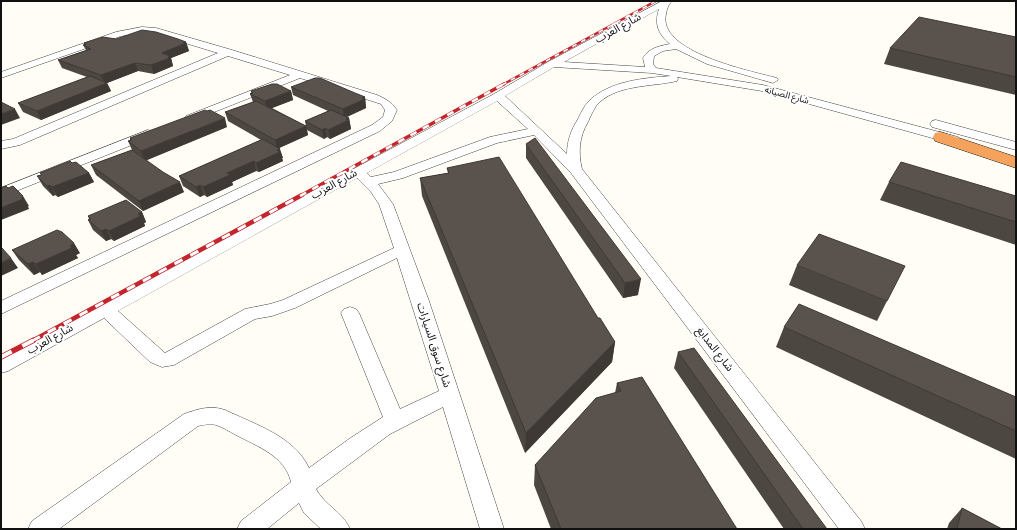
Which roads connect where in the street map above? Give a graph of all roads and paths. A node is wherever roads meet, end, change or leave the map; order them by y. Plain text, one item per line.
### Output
1 (666, 2) edge
2 (678, 46) junction
3 (229, 52) junction
4 (552, 64) junction
5 (652, 70) junction
6 (301, 74) junction
7 (1, 75) edge
8 (700, 77) junction
9 (498, 96) junction
10 (176, 124) edge
11 (163, 129) edge
12 (537, 131) junction
13 (941, 137) junction
14 (1, 145) edge
15 (1016, 146) edge
16 (1016, 158) edge
17 (1016, 163) edge
18 (576, 170) junction
19 (363, 177) junction
20 (1, 192) edge
21 (402, 250) junction
22 (1, 308) edge
23 (105, 309) junction
24 (350, 313) dead end
25 (1, 366) edge
26 (450, 395) junction
27 (395, 421) junction
28 (303, 486) junction
29 (40, 529) edge
30 (249, 529) edge
31 (338, 529) edge
32 (492, 529) edge
33 (853, 529) edge

1 - 2 street, شارع الصيانه
1 - 4 street, شارع العزب
2 - 5 street
2 - 15 street, شارع الصيانه
3 - 6 street
3 - 7 street
3 - 14 street
4 - 5 street, شارع الصيانه
4 - 9 street, شارع العزب
5 - 8 street, شارع الصيانه
6 - 10 street
6 - 22 street
8 - 13 street, شارع الصيانه
8 - 18 street, شارع المدابغ
9 - 12 street, شارع المدابغ
9 - 19 street, شارع العزب
11 - 20 street
12 - 18 street, شارع المدابغ
12 - 19 street
13 - 16 street, شارع الصيانه
13 - 17 highway
18 - 33 street, شارع المدابغ
19 - 21 street, شارع سوق السيارات
19 - 23 street, شارع العزب
21 - 23 street
21 - 26 street, شارع سوق السيارات
23 - 25 street, شارع العزب
24 - 27 street
26 - 27 street
26 - 32 street, شارع سوق السيارات
27 - 28 street
28 - 29 street
28 - 30 street
28 - 31 street

